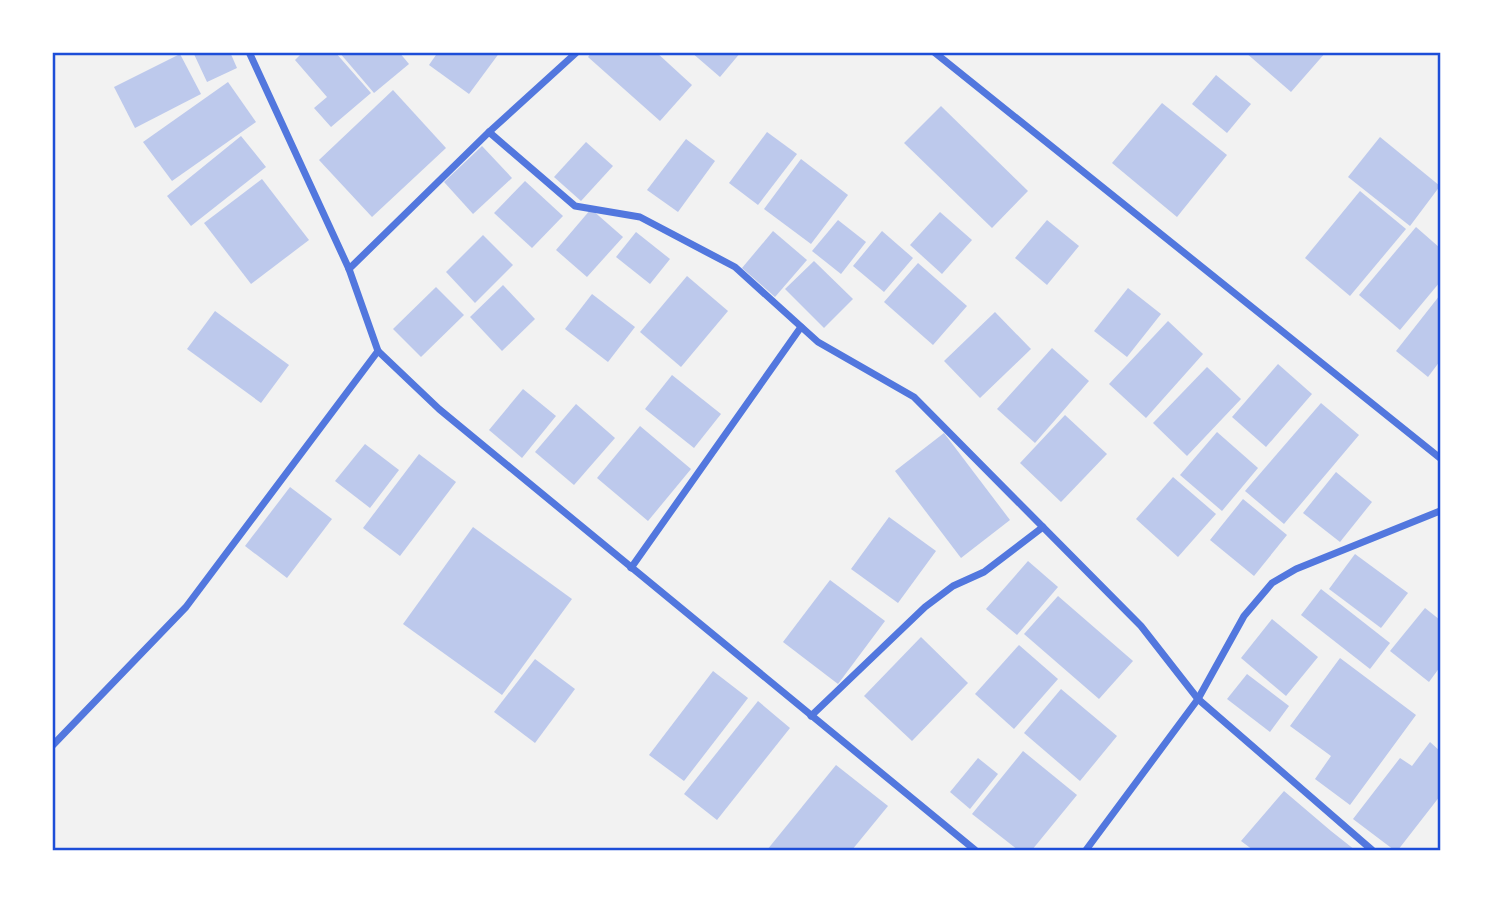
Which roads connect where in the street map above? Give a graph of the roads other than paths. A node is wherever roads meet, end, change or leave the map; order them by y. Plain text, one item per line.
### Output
1 (249, 52) edge
2 (577, 52) edge
3 (934, 52) edge
4 (489, 132) junction
5 (349, 269) junction
6 (801, 327) junction
7 (378, 351) junction
8 (1440, 458) edge
9 (1440, 511) edge
10 (1043, 527) junction
11 (631, 568) junction
12 (1198, 699) junction
13 (811, 716) junction
14 (52, 746) edge
15 (975, 850) edge
16 (1086, 850) edge
17 (1372, 850) edge

1 - 5 street
2 - 4 street
3 - 8 street
4 - 5 street
4 - 6 street
5 - 7 street
6 - 10 street
6 - 11 street
7 - 11 street
7 - 14 street
9 - 12 street
10 - 12 street
10 - 13 street
11 - 13 street
12 - 16 street
12 - 17 street
13 - 15 street

